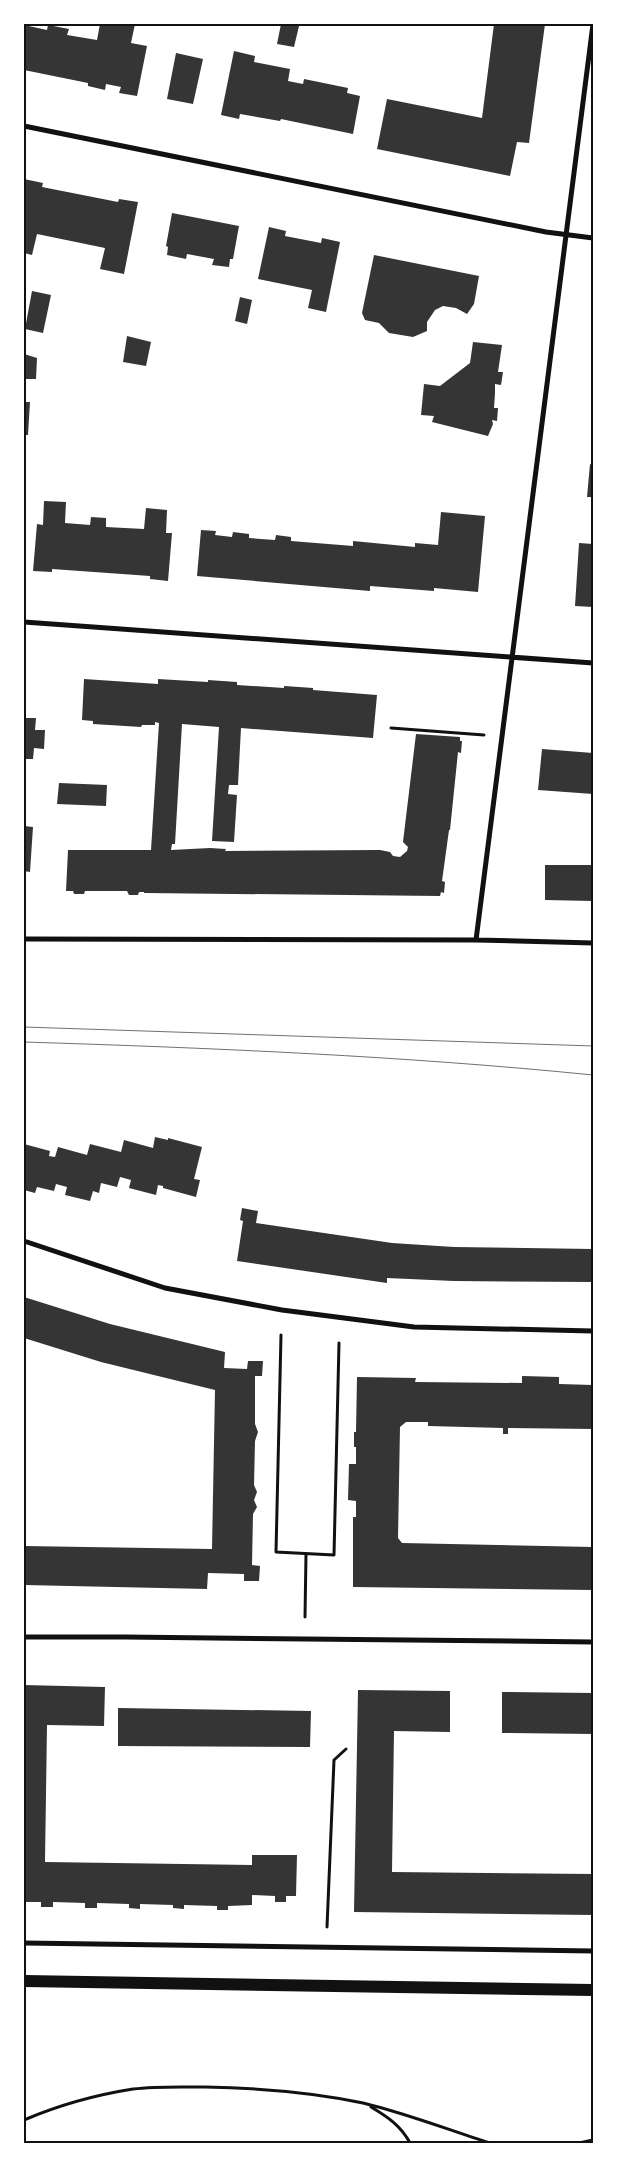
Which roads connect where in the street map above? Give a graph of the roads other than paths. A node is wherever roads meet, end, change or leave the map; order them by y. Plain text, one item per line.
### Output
1 (593, 24) edge
2 (24, 126) edge
3 (566, 235) junction
4 (593, 238) edge
5 (24, 622) edge
6 (512, 657) junction
7 (593, 663) edge
8 (24, 939) edge
9 (476, 940) junction
10 (593, 943) edge
11 (24, 1241) edge
12 (593, 1331) edge
13 (24, 1638) edge
14 (593, 1642) edge
15 (24, 1943) edge
16 (593, 1951) edge
17 (24, 1981) edge
18 (593, 1990) edge

1 - 3 street
2 - 3 street
3 - 4 street
3 - 6 street
5 - 6 street
6 - 7 street
6 - 9 street
8 - 9 street
9 - 10 street
11 - 12 street
13 - 14 street
15 - 16 street
17 - 18 main road

